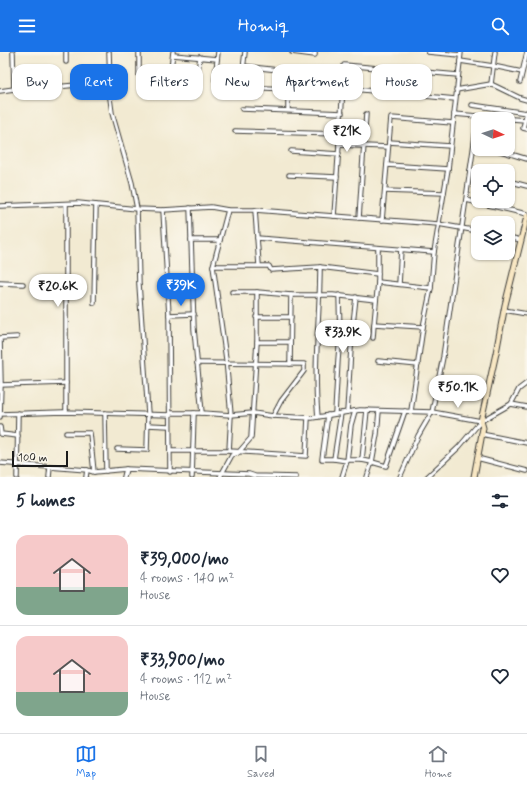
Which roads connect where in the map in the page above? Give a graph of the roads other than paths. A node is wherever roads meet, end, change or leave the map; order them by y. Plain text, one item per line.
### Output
1 (13, 52) edge
2 (66, 52) edge
3 (109, 52) edge
4 (139, 52) edge
5 (218, 52) edge
6 (245, 52) edge
7 (292, 52) edge
8 (315, 52) edge
9 (428, 52) edge
10 (495, 52) edge
11 (526, 52) edge
12 (173, 54) edge
13 (460, 54) edge
14 (200, 57) junction
15 (217, 59) junction
16 (460, 61) junction
17 (66, 62) dead end
18 (13, 64) edge
19 (109, 64) edge
20 (139, 64) edge
21 (172, 64) edge
22 (199, 64) edge
23 (217, 64) edge
24 (243, 64) edge
25 (493, 66) junction
26 (522, 72) junction
27 (432, 73) edge
28 (458, 75) junction
29 (520, 82) dead end
30 (491, 84) junction
31 (12, 89) edge
32 (456, 90) junction
33 (0, 91) edge
34 (371, 91) edge
35 (432, 98) edge
36 (110, 100) edge
37 (288, 100) edge
38 (455, 100) junction
39 (527, 100) edge
40 (472, 105) dead end
41 (242, 109) dead end
42 (288, 110) junction
43 (527, 112) edge
44 (342, 113) junction
45 (366, 114) dead end
46 (454, 114) junction
47 (471, 115) edge
48 (515, 119) edge
49 (525, 120) junction
50 (453, 123) junction
51 (527, 129) edge
52 (235, 131) dead end
53 (340, 134) junction
54 (389, 142) junction
55 (339, 145) junction
56 (363, 146) junction
57 (450, 146) junction
58 (388, 147) junction
59 (290, 151) dead end
60 (339, 154) junction
61 (515, 155) edge
62 (473, 156) edge
63 (527, 159) edge
64 (387, 165) junction
65 (448, 169) junction
66 (470, 170) joint
67 (289, 175) dead end
68 (337, 177) junction
69 (515, 183) edge
70 (527, 186) edge
71 (385, 190) junction
72 (444, 193) junction
73 (466, 200) junction
74 (66, 204) junction
75 (96, 205) junction
76 (0, 206) edge
77 (190, 208) junction
78 (137, 209) junction
79 (163, 210) junction
80 (228, 210) junction
81 (255, 210) junction
82 (527, 215) edge
83 (334, 216) junction
84 (358, 218) junction
85 (382, 220) junction
86 (438, 224) junction
87 (462, 228) junction
88 (471, 230) edge
89 (257, 238) junction
90 (515, 239) edge
91 (191, 240) junction
92 (220, 240) junction
93 (521, 240) junction
94 (378, 248) junction
95 (401, 249) junction
96 (434, 252) junction
97 (258, 265) junction
98 (213, 266) junction
99 (320, 267) junction
100 (378, 274) junction
101 (378, 282) junction
102 (0, 283) edge
103 (23, 284) dead end
104 (399, 284) junction
105 (431, 288) junction
106 (232, 292) dead end
107 (257, 292) junction
108 (320, 294) junction
109 (291, 295) junction
110 (339, 295) junction
111 (356, 297) junction
112 (376, 300) junction
113 (94, 303) dead end
114 (504, 310) junction
115 (194, 314) junction
116 (527, 314) edge
117 (169, 315) junction
118 (256, 317) junction
119 (291, 317) junction
120 (374, 324) junction
121 (423, 327) junction
122 (17, 337) dead end
123 (373, 338) dead end
124 (257, 342) junction
125 (290, 342) junction
126 (0, 359) edge
127 (378, 361) dead end
128 (197, 363) junction
129 (226, 363) junction
130 (255, 363) junction
131 (290, 364) junction
132 (418, 365) junction
133 (66, 383) junction
134 (1, 384) edge
135 (526, 385) edge
136 (511, 404) junction
137 (527, 407) edge
138 (367, 410) junction
139 (355, 411) junction
140 (379, 411) junction
141 (405, 411) junction
142 (411, 411) junction
143 (66, 412) junction
144 (347, 412) junction
145 (432, 412) junction
146 (18, 413) junction
147 (106, 413) junction
148 (194, 413) junction
149 (202, 413) junction
150 (253, 413) junction
151 (335, 413) junction
152 (341, 413) junction
153 (148, 414) junction
154 (170, 414) junction
155 (0, 415) edge
156 (231, 415) junction
157 (328, 415) junction
158 (273, 416) junction
159 (318, 417) junction
160 (308, 418) junction
161 (481, 421) junction
162 (148, 426) junction
163 (169, 426) junction
164 (0, 427) edge
165 (66, 433) dead end
166 (481, 434) junction
167 (18, 436) junction
168 (527, 443) edge
169 (117, 449) dead end
170 (193, 450) junction
171 (170, 451) junction
172 (228, 451) junction
173 (238, 453) junction
174 (477, 458) junction
175 (334, 459) junction
176 (347, 460) junction
177 (362, 460) junction
178 (372, 462) junction
179 (0, 463) edge
180 (18, 465) junction
181 (50, 467) junction
182 (126, 469) junction
183 (87, 470) junction
184 (106, 471) junction
185 (527, 471) edge
186 (94, 472) junction
187 (169, 472) junction
188 (181, 472) junction
189 (192, 475) edge
190 (221, 475) edge
191 (16, 477) edge
192 (49, 477) edge
193 (86, 477) edge
194 (124, 477) edge
195 (167, 477) edge
196 (180, 477) edge
197 (255, 477) edge
198 (296, 477) edge
199 (342, 477) edge
200 (367, 477) edge
201 (400, 477) edge
202 (427, 477) edge
203 (474, 477) edge

1 - 18 street
2 - 17 street
3 - 19 street
4 - 20 street
5 - 15 street
6 - 24 street
7 - 8 street
9 - 13 street
10 - 25 street
11 - 26 street
12 - 14 street
12 - 21 street
13 - 16 street
14 - 15 street
14 - 22 street
15 - 23 street
16 - 25 street
16 - 28 street
25 - 26 street
25 - 30 street
26 - 29 street
27 - 28 street
28 - 32 street
30 - 32 street
30 - 39 street
31 - 33 street
32 - 38 street
34 - 44 street
35 - 38 street
36 - 78 street
37 - 42 street
38 - 46 street
40 - 43 street
41 - 42 street
42 - 44 street
43 - 49 street
44 - 53 street
45 - 56 street
46 - 47 street
46 - 50 street
48 - 49 street
49 - 51 street
50 - 54 street
50 - 57 street
52 - 53 street
53 - 55 street
54 - 57 street
54 - 58 street
55 - 56 street
55 - 60 street
56 - 58 street
56 - 84 street
57 - 65 street
58 - 64 street
59 - 60 street
60 - 68 street
61 - 63 street
62 - 66 street
64 - 65 street
64 - 71 street
65 - 72 street
66 - 73 street
67 - 68 street
68 - 83 street
69 - 70 street
71 - 72 street
71 - 85 street
72 - 86 street
73 - 82 street
73 - 87 street
74 - 75 street
74 - 76 street
74 - 133 street
75 - 78 street
75 - 113 street
77 - 79 street
77 - 80 street
77 - 91 street
78 - 79 street
78 - 153 street
79 - 117 street
80 - 81 street
80 - 92 street
81 - 83 street
81 - 89 street
82 - 93 main road
83 - 84 street
84 - 85 street
85 - 86 street
86 - 87 street
86 - 96 street
87 - 88 street
87 - 145 street
89 - 94 street
89 - 97 street
90 - 93 street
91 - 92 street
91 - 115 street
92 - 98 street
93 - 114 main road
94 - 95 street
94 - 100 street
95 - 96 street
95 - 104 street
96 - 105 street
97 - 98 street
97 - 99 street
98 - 129 street
99 - 100 street
99 - 108 street
100 - 101 street
101 - 104 street
101 - 112 street
102 - 103 street
104 - 105 street
105 - 121 street
106 - 107 street
107 - 109 street
107 - 118 street
108 - 109 street
108 - 110 street
108 - 159 street
109 - 119 street
110 - 111 street
110 - 151 street
111 - 112 street
111 - 144 street
112 - 120 street
114 - 116 street
114 - 161 main road
115 - 117 street
115 - 128 street
117 - 154 street
118 - 119 street
118 - 124 street
119 - 125 street
120 - 121 street
120 - 123 street
121 - 132 street
122 - 126 street
124 - 125 street
124 - 130 street
125 - 131 street
126 - 134 street
127 - 132 street
128 - 129 street
128 - 149 street
129 - 130 street
129 - 156 street
130 - 131 street
130 - 150 street
131 - 158 street
132 - 142 street
133 - 134 street
133 - 143 street
134 - 155 street
135 - 136 street
136 - 137 street
136 - 161 street
138 - 139 street
138 - 140 street
138 - 177 street
139 - 144 street
139 - 176 street
140 - 141 street
140 - 178 street
141 - 142 street
141 - 178 street
142 - 145 street
143 - 146 street
143 - 147 street
144 - 152 street
145 - 161 street
145 - 201 street
146 - 155 street
146 - 167 street
147 - 153 street
147 - 184 street
148 - 149 street
148 - 154 street
148 - 170 street
149 - 156 street
150 - 156 street
150 - 158 street
150 - 173 street
151 - 152 street
151 - 157 street
152 - 175 street
153 - 154 street
153 - 162 street
154 - 163 street
156 - 172 street
157 - 159 street
157 - 175 street
158 - 160 street
159 - 160 street
160 - 173 street
161 - 166 main road
161 - 202 street
162 - 163 street
162 - 169 street
163 - 171 street
164 - 167 street
165 - 186 street
166 - 168 street
166 - 174 main road
167 - 180 street
170 - 171 street
170 - 172 street
170 - 189 street
171 - 187 street
172 - 173 street
173 - 190 street
174 - 185 street
174 - 203 main road
175 - 176 street
176 - 177 street
176 - 199 street
177 - 178 street
178 - 200 street
179 - 180 street
180 - 181 street
180 - 191 street
181 - 183 street
181 - 192 street
182 - 184 street
182 - 187 street
182 - 194 street
183 - 186 street
183 - 193 street
184 - 186 street
187 - 188 street
187 - 195 street
188 - 189 street
188 - 196 street
189 - 190 street
190 - 197 street
197 - 198 street

